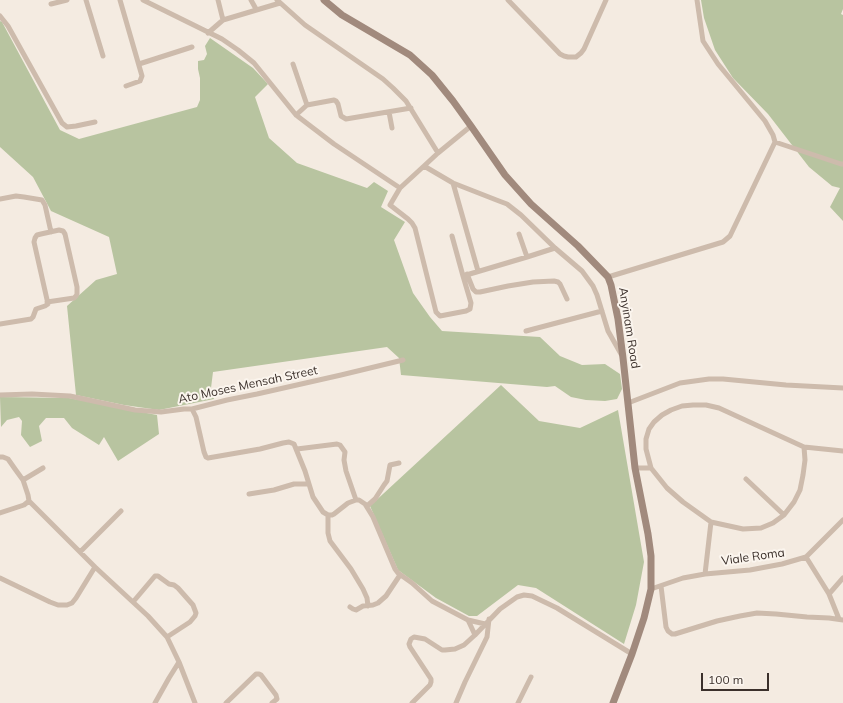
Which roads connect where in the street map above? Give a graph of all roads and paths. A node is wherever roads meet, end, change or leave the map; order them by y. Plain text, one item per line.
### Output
1 (67, 0) edge
2 (86, 0) edge
3 (120, 0) edge
4 (218, 0) edge
5 (251, 0) edge
6 (324, 0) edge
7 (508, 0) edge
8 (606, 0) edge
9 (697, 0) edge
10 (146, 1) edge
11 (278, 1) edge
12 (51, 4) dead end
13 (256, 10) junction
14 (0, 16) edge
15 (223, 20) junction
16 (208, 33) junction
17 (192, 47) dead end
18 (103, 56) dead end
19 (139, 64) junction
20 (293, 64) dead end
21 (126, 86) dead end
22 (307, 105) junction
23 (410, 108) junction
24 (389, 112) junction
25 (296, 115) junction
26 (95, 122) dead end
27 (472, 126) junction
28 (392, 128) dead end
29 (775, 142) junction
30 (438, 153) junction
31 (843, 164) edge
32 (424, 166) junction
33 (453, 183) junction
34 (400, 188) junction
35 (0, 198) edge
36 (51, 232) junction
37 (519, 234) dead end
38 (452, 236) dead end
39 (555, 248) junction
40 (527, 258) junction
41 (478, 271) junction
42 (465, 275) junction
43 (608, 277) junction
44 (567, 299) dead end
45 (48, 302) junction
46 (602, 311) junction
47 (0, 324) edge
48 (526, 331) dead end
49 (624, 358) junction
50 (403, 360) dead end
51 (843, 388) edge
52 (0, 395) edge
53 (628, 403) junction
54 (192, 409) junction
55 (804, 446) junction
56 (297, 449) junction
57 (843, 450) edge
58 (0, 457) edge
59 (399, 463) dead end
60 (43, 468) dead end
61 (635, 468) junction
62 (651, 468) junction
63 (746, 479) dead end
64 (23, 480) junction
65 (309, 484) junction
66 (249, 494) dead end
67 (356, 500) junction
68 (29, 501) junction
69 (367, 506) junction
70 (121, 511) dead end
71 (0, 513) edge
72 (784, 514) junction
73 (328, 515) junction
74 (843, 520) edge
75 (712, 522) junction
76 (80, 552) junction
77 (806, 557) junction
78 (95, 567) junction
79 (705, 574) junction
80 (400, 575) junction
81 (0, 578) edge
82 (843, 578) edge
83 (661, 586) junction
84 (650, 588) junction
85 (829, 594) junction
86 (133, 602) junction
87 (368, 606) junction
88 (350, 607) dead end
89 (490, 619) junction
90 (841, 619) edge
91 (468, 620) junction
92 (485, 624) junction
93 (475, 635) junction
94 (167, 637) junction
95 (632, 654) junction
96 (179, 662) junction
97 (531, 677) dead end
98 (155, 703) edge
99 (194, 703) edge
100 (226, 703) edge
101 (272, 703) edge
102 (412, 703) edge
103 (456, 703) edge
104 (518, 703) edge
105 (613, 703) edge

1 - 12 street
2 - 18 street
3 - 19 street
4 - 15 street
5 - 13 street
6 - 27 street, Anyinam Road
7 - 8 street
9 - 29 street
10 - 16 street
11 - 13 street
11 - 23 street
13 - 15 street
14 - 26 street
15 - 16 street
16 - 25 street
17 - 19 street
19 - 21 street
20 - 22 street
22 - 24 street
22 - 25 street
23 - 24 street
23 - 30 street
24 - 28 street
25 - 34 street
27 - 30 street
27 - 43 street, Anyinam Road
29 - 31 street
29 - 43 street
30 - 32 street
32 - 33 street
32 - 34 street
33 - 39 street
33 - 41 street
34 - 42 street
35 - 36 street
36 - 45 street
36 - 45 street
37 - 40 street
38 - 42 street
39 - 40 street
39 - 46 street
40 - 41 street
41 - 42 street
42 - 44 street
43 - 49 street, Anyinam Road
45 - 47 street
46 - 48 street
46 - 49 street
49 - 53 street, Anyinam Road
50 - 54 street, Ato Moses Mensah Street
51 - 53 street
52 - 54 street, Ato Moses Mensah Street
53 - 61 street, Anyinam Road
54 - 56 street
55 - 57 street
55 - 62 street
55 - 72 street
56 - 65 street
56 - 67 street
58 - 64 street
59 - 69 street
60 - 64 street
61 - 62 street
61 - 84 street, Anyinam Road
62 - 75 street
63 - 72 street
64 - 68 street
65 - 66 street
65 - 73 street
67 - 69 street
67 - 73 street
68 - 71 street
68 - 76 street
69 - 80 street
70 - 76 street
72 - 75 street
73 - 87 street
74 - 77 street, Viale Roma
75 - 79 street
76 - 78 street
77 - 79 street, Viale Roma
77 - 85 street
78 - 81 street
78 - 86 street
79 - 83 street, Viale Roma
80 - 87 street
80 - 91 street
82 - 85 street
83 - 84 street, Viale Roma
83 - 90 street
84 - 95 street, Anyinam Road
85 - 90 street
86 - 94 street
86 - 94 street
87 - 88 street
89 - 92 street
89 - 95 street
89 - 103 street
91 - 92 street
91 - 93 street
92 - 93 street
93 - 102 street
94 - 96 street
95 - 105 street, Anyinam Road
96 - 98 street
96 - 99 street
97 - 104 street
100 - 101 street

